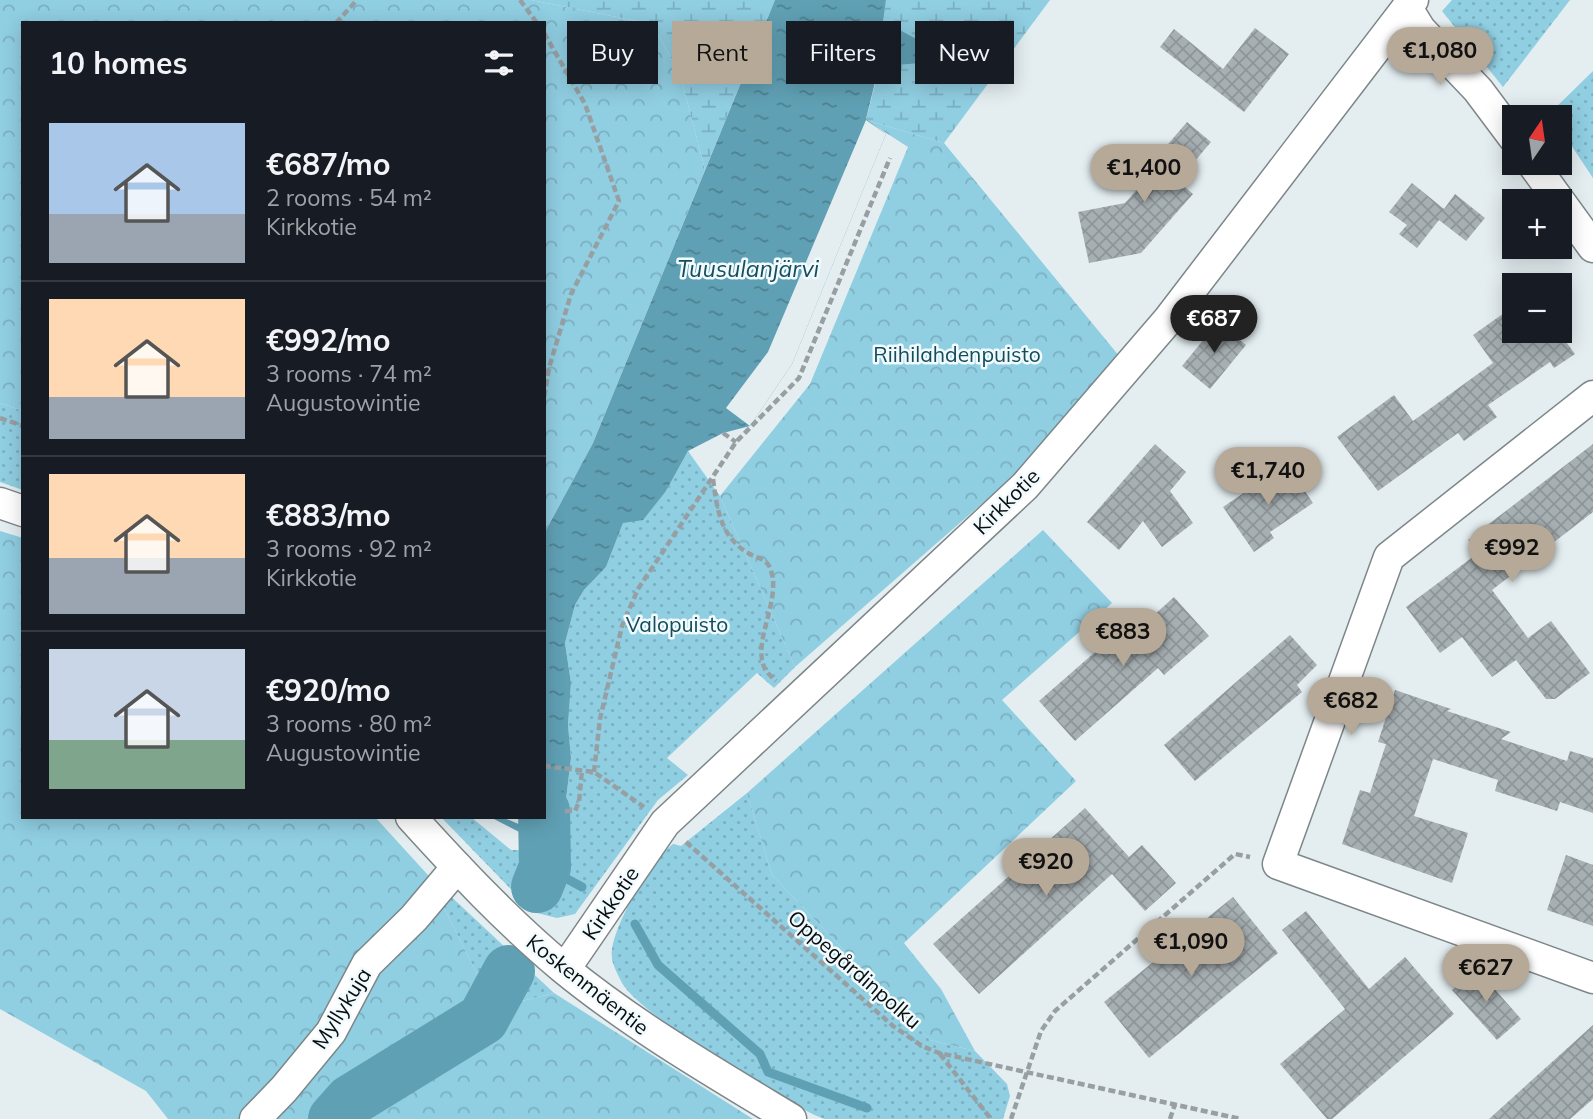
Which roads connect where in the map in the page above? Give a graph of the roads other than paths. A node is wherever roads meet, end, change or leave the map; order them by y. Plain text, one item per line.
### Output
1 (1410, 4) edge
2 (1502, 122) edge
3 (1541, 175) edge
4 (1593, 247) edge
5 (1593, 396) edge
6 (0, 503) edge
7 (21, 510) edge
8 (413, 819) edge
9 (457, 867) junction
10 (565, 969) junction
11 (1593, 978) edge
12 (255, 1119) edge
13 (791, 1119) edge

1 - 2 street
1 - 10 street, Kirkkotie
3 - 4 street
5 - 11 street
6 - 7 street
8 - 9 street, Koskenmäentie
9 - 10 street, Koskenmäentie
9 - 12 street, Myllykuja
10 - 13 street, Koskenmäentie

